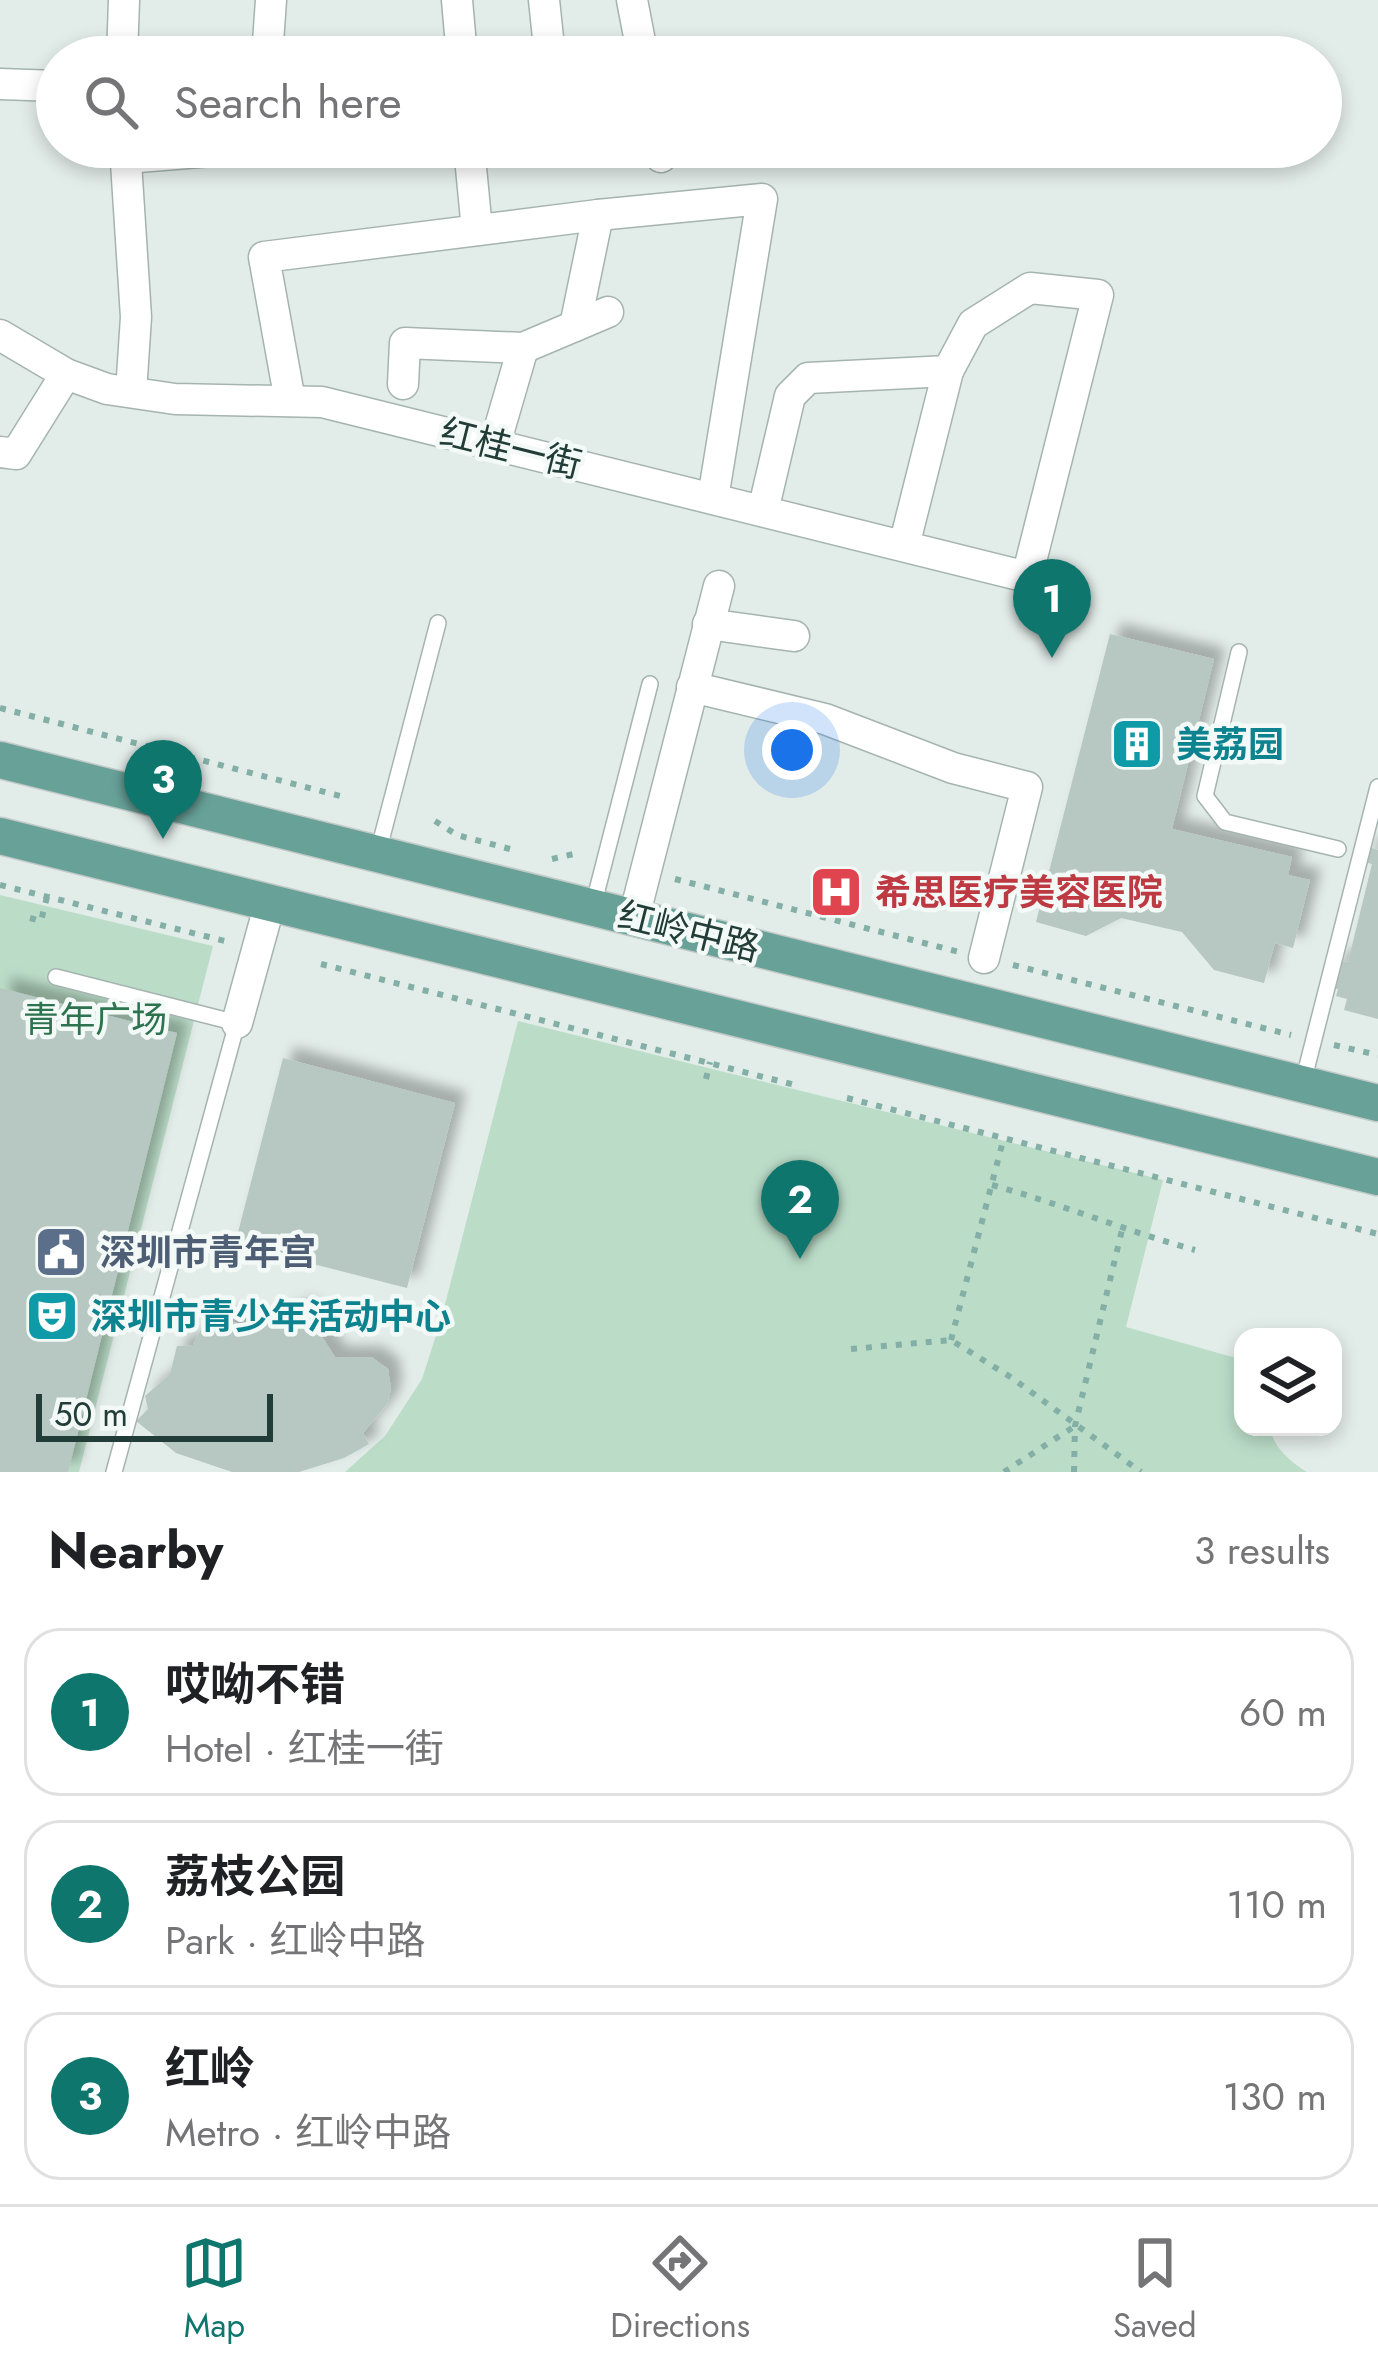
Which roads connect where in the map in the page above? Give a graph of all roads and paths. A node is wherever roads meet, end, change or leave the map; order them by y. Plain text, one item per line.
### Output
1 (124, 0) edge
2 (271, 0) edge
3 (457, 0) edge
4 (544, 0) edge
5 (632, 0) edge
6 (123, 36) edge
7 (268, 36) edge
8 (460, 36) edge
9 (548, 36) edge
10 (639, 36) edge
11 (0, 84) edge
12 (36, 85) edge
13 (126, 168) edge
14 (472, 168) edge
15 (598, 215) junction
16 (477, 230) junction
17 (608, 313) dead end
18 (575, 326) junction
19 (0, 335) edge
20 (523, 348) junction
21 (948, 371) junction
22 (66, 374) junction
23 (403, 384) dead end
24 (131, 392) junction
25 (290, 401) junction
26 (495, 444) junction
27 (0, 452) edge
28 (713, 498) junction
29 (764, 511) junction
30 (904, 546) junction
31 (719, 586) dead end
32 (438, 623) dead end
33 (709, 624) junction
34 (794, 636) dead end
35 (1239, 652) dead end
36 (650, 684) dead end
37 (692, 687) junction
38 (0, 708) edge
39 (0, 760) edge
40 (1378, 788) edge
41 (348, 798) dead end
42 (435, 821) dead end
43 (0, 836) edge
44 (1338, 849) dead end
45 (516, 850) dead end
46 (378, 852) junction
47 (578, 853) dead end
48 (536, 855) dead end
49 (664, 876) dead end
50 (0, 885) edge
51 (47, 897) junction
52 (270, 903) junction
53 (592, 906) junction
54 (634, 917) junction
55 (30, 918) dead end
56 (1010, 927) dead end
57 (234, 943) dead end
58 (984, 958) junction
59 (321, 964) dead end
60 (56, 977) dead end
61 (237, 1023) junction
62 (1294, 1036) dead end
63 (1330, 1044) dead end
64 (1378, 1055) edge
65 (710, 1063) junction
66 (706, 1079) dead end
67 (795, 1084) dead end
68 (1302, 1084) junction
69 (847, 1098) dead end
70 (1378, 1102) edge
71 (1004, 1139) junction
72 (1378, 1178) edge
73 (992, 1184) junction
74 (1122, 1230) junction
75 (1378, 1234) edge
76 (1196, 1250) dead end
77 (951, 1340) junction
78 (851, 1349) dead end
79 (1075, 1426) junction
80 (114, 1472) edge
81 (1004, 1472) edge
82 (1074, 1472) edge
83 (1141, 1472) edge

1 - 6 street
2 - 7 street
3 - 8 street
4 - 9 street
5 - 10 street
11 - 12 street
13 - 24 street
14 - 16 street
15 - 16 street
15 - 18 street
15 - 28 street
16 - 25 street
17 - 18 street
18 - 20 street
19 - 22 street, 红桂一街
20 - 23 street
20 - 26 street
21 - 29 street
21 - 30 street
21 - 30 street, 红桂一街
22 - 24 street, 红桂一街
22 - 27 street
24 - 25 street, 红桂一街
25 - 26 street, 红桂一街
26 - 28 street, 红桂一街
28 - 29 street, 红桂一街
29 - 30 street, 红桂一街
31 - 33 street
32 - 46 lane
33 - 34 street
33 - 37 street
35 - 44 lane
36 - 53 lane
37 - 54 street
37 - 58 street
38 - 41 path
39 - 46 main road, 红岭中路
40 - 68 lane
42 - 45 path
43 - 52 main road, 红岭中路
46 - 53 main road, 红岭中路
47 - 48 path
49 - 58 path
50 - 51 path
51 - 55 path
51 - 57 path
52 - 61 street
52 - 72 main road, 红岭中路
53 - 54 main road, 红岭中路
54 - 68 main road, 红岭中路
56 - 58 lane
58 - 62 path
59 - 65 path
60 - 61 lane
61 - 80 lane
63 - 64 path
65 - 66 path
65 - 67 path
68 - 70 main road, 红岭中路
69 - 71 path
71 - 73 path
71 - 75 path
73 - 74 path
73 - 77 path
74 - 76 path
74 - 79 path
77 - 78 path
77 - 79 path
79 - 81 path
79 - 82 path
79 - 83 path

